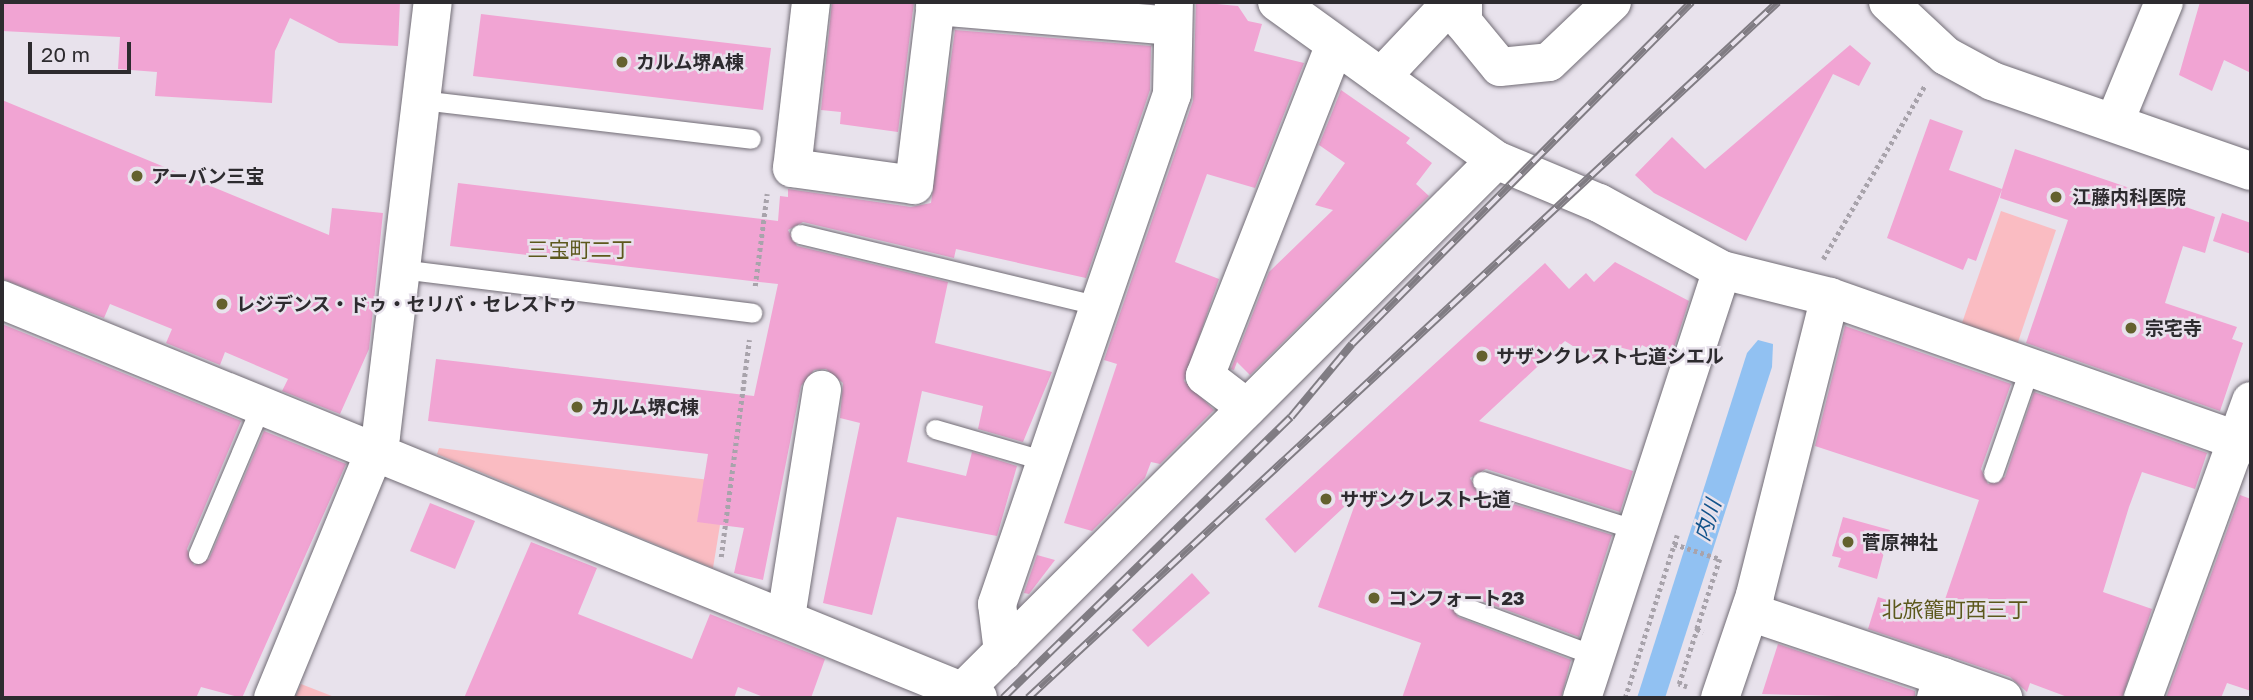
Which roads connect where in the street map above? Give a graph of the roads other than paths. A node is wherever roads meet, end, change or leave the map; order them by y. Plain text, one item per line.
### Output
1 (433, 2) edge
2 (811, 2) edge
3 (1277, 2) edge
4 (1452, 2) edge
5 (1463, 2) edge
6 (1612, 2) edge
7 (1888, 2) edge
8 (2164, 2) edge
9 (936, 4) edge
10 (1173, 14) edge
11 (1335, 45) junction
12 (1381, 77) junction
13 (421, 100) junction
14 (2115, 121) junction
15 (751, 139) dead end
16 (1496, 160) junction
17 (2251, 171) edge
18 (800, 234) dead end
19 (401, 269) junction
20 (1722, 270) junction
21 (1818, 294) junction
22 (2, 300) edge
23 (1099, 306) junction
24 (752, 313) dead end
25 (2030, 367) junction
26 (822, 390) dead end
27 (2251, 401) edge
28 (260, 408) junction
29 (1247, 408) junction
30 (935, 429) dead end
31 (2244, 443) edge
32 (376, 457) junction
33 (1046, 461) junction
34 (1993, 473) dead end
35 (1482, 481) dead end
36 (1640, 531) junction
37 (198, 554) dead end
38 (1462, 606) dead end
39 (1750, 612) junction
40 (786, 617) junction
41 (1003, 652) junction
42 (1596, 656) junction
43 (1940, 688) edge
44 (966, 696) edge
45 (273, 698) edge
46 (1582, 698) edge
47 (1720, 698) edge
48 (2003, 698) edge
49 (2143, 698) edge

1 - 13 street
2 - 9 street
3 - 11 street
4 - 12 street
5 - 6 street
7 - 14 street
8 - 14 street
9 - 10 street
10 - 23 street
11 - 12 street
11 - 29 street
12 - 16 street
13 - 15 lane
13 - 19 street
14 - 17 street
16 - 20 street
16 - 29 street
18 - 23 lane
19 - 24 lane
19 - 32 street
20 - 21 street
20 - 36 street
21 - 25 street
21 - 39 street
22 - 28 street
23 - 33 street
25 - 31 street
25 - 34 lane
26 - 40 street
27 - 31 street
28 - 32 street
28 - 37 lane
29 - 41 street
30 - 33 lane
31 - 49 street
32 - 40 street
32 - 45 street
33 - 41 street
35 - 36 lane
36 - 42 street
38 - 42 lane
39 - 43 street
39 - 47 street
40 - 44 street
41 - 44 street
42 - 46 street
43 - 48 street

